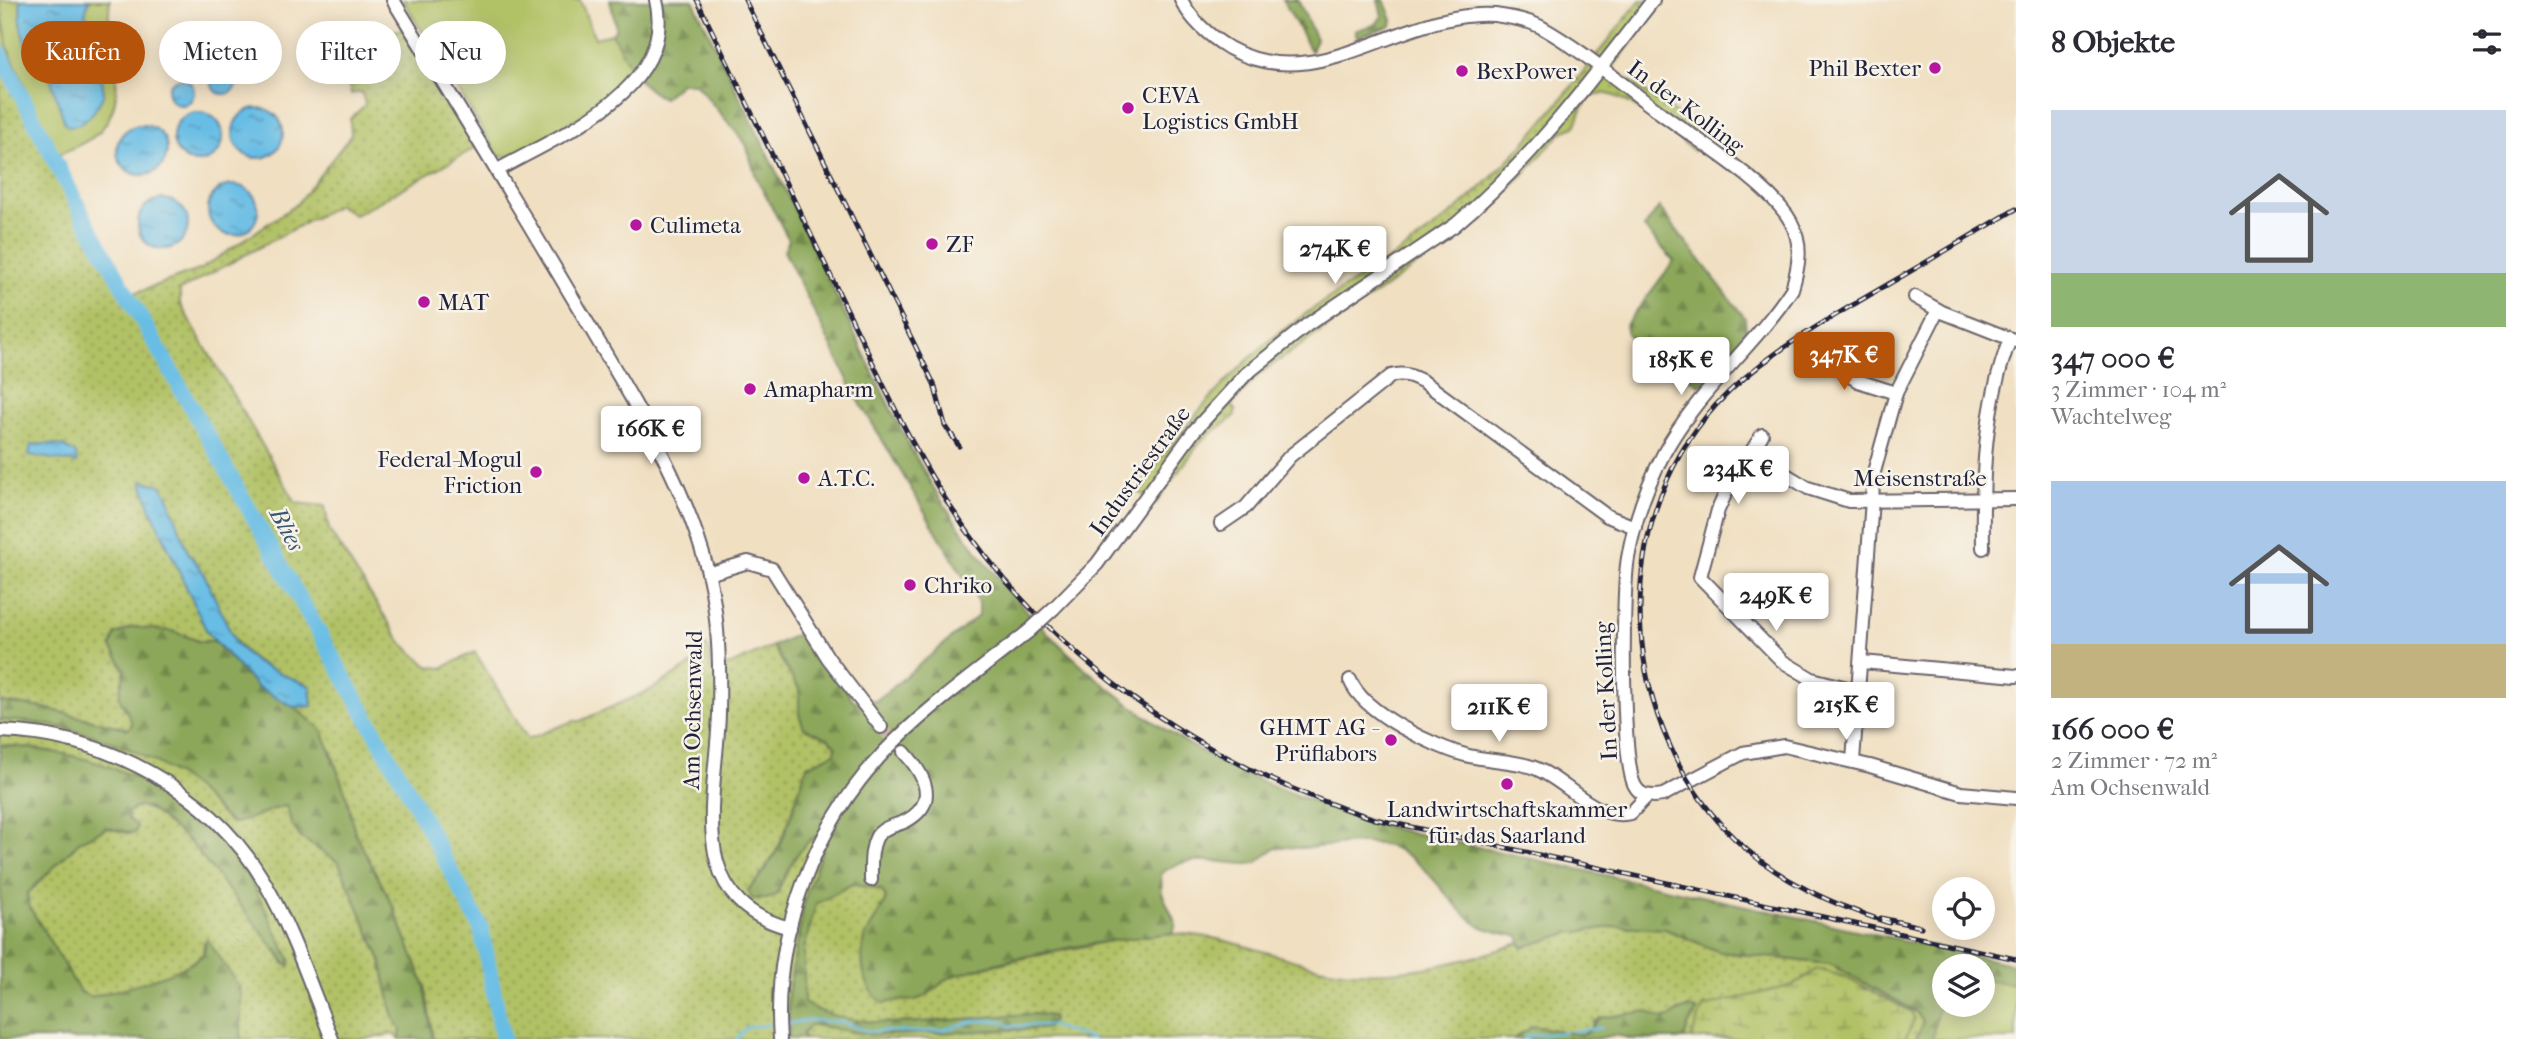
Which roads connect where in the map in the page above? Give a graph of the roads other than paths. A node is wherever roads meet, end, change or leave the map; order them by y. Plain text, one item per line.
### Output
1 (393, 0) edge
2 (656, 0) edge
3 (1181, 0) edge
4 (1653, 0) edge
5 (1600, 68) junction
6 (498, 170) junction
7 (1915, 297) dead end
8 (1938, 310) junction
9 (2013, 340) edge
10 (1811, 352) dead end
11 (1896, 393) junction
12 (1762, 435) dead end
13 (1752, 454) junction
14 (1983, 498) junction
15 (2016, 499) edge
16 (1870, 502) junction
17 (1221, 524) dead end
18 (1634, 527) junction
19 (1983, 548) dead end
20 (708, 574) junction
21 (1862, 662) junction
22 (2016, 676) edge
23 (1350, 680) dead end
24 (1859, 691) junction
25 (881, 727) tunnel mouth
26 (0, 731) edge
27 (904, 752) tunnel mouth
28 (1853, 761) junction
29 (1647, 796) junction
30 (2016, 798) edge
31 (871, 880) dead end
32 (790, 928) junction
33 (332, 1039) edge
34 (780, 1039) edge

1 - 6 street, Am Ochsenwald
2 - 6 street
3 - 5 street, In der Kolling
4 - 5 street, Industriestraße
5 - 18 street, In der Kolling
5 - 32 street, Industriestraße, bridge
6 - 20 street, Am Ochsenwald
7 - 8 street
8 - 9 street
8 - 11 street
9 - 14 street
10 - 11 street
11 - 16 street
12 - 13 street
13 - 16 street, Meisenstraße
13 - 24 street
14 - 15 street, Meisenstraße
14 - 16 street, Meisenstraße
14 - 19 street
16 - 21 street
17 - 18 street
18 - 29 street, In der Kolling
20 - 25 street
20 - 32 street, Am Ochsenwald
21 - 22 street
21 - 24 street
23 - 29 street
24 - 28 street
26 - 33 street
27 - 31 street
28 - 29 street
28 - 30 street
32 - 34 street, Industriestraße

